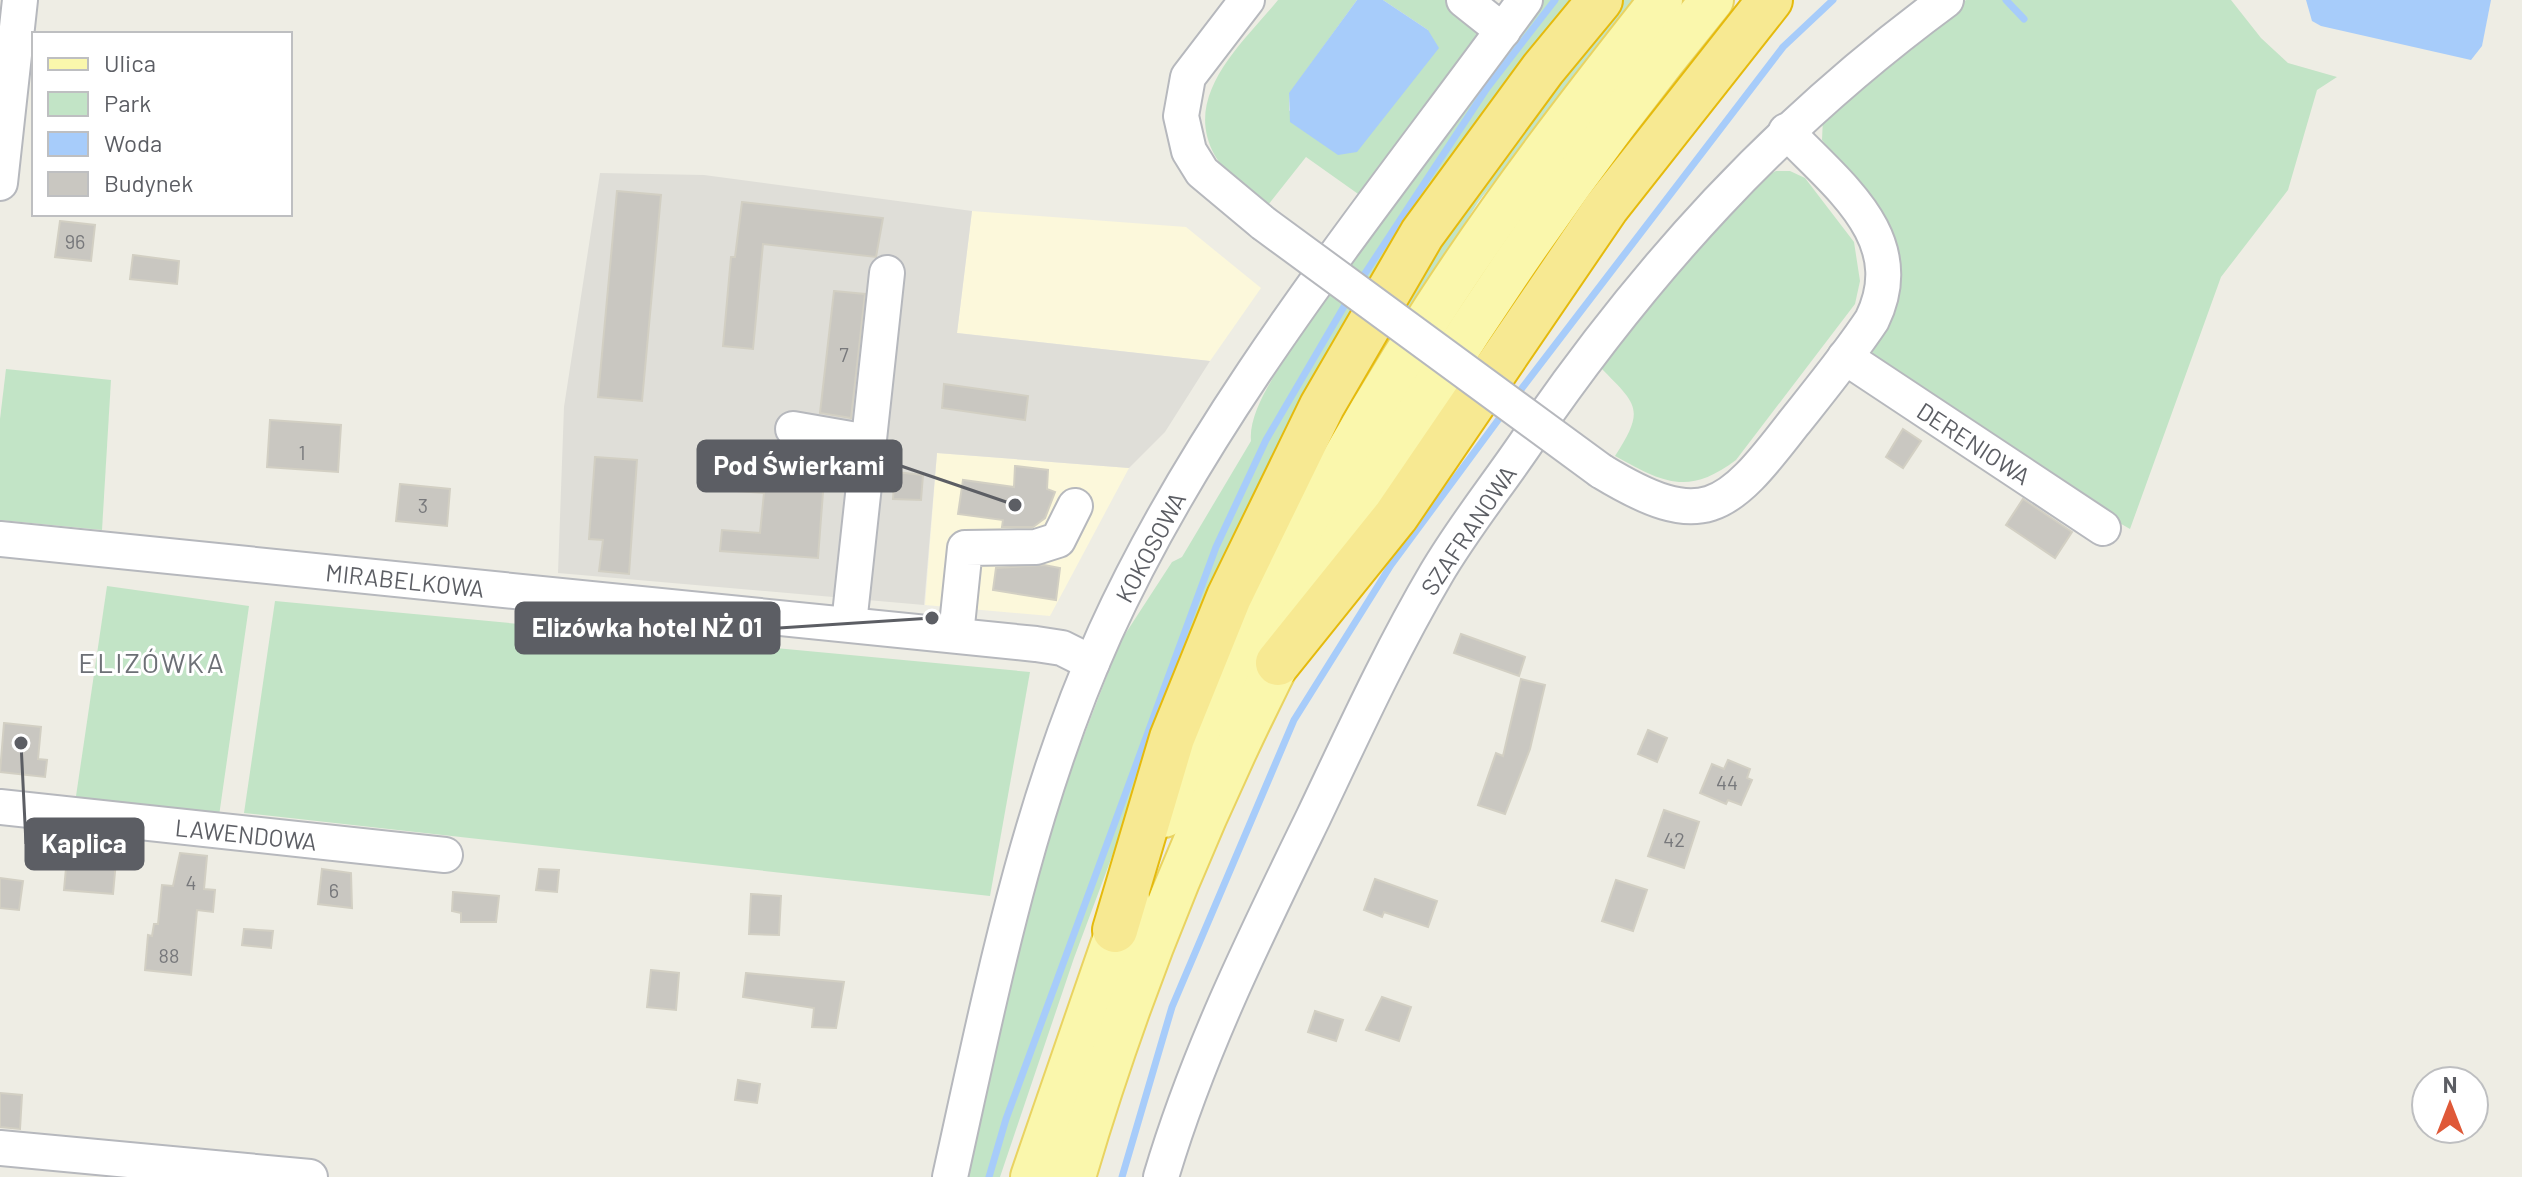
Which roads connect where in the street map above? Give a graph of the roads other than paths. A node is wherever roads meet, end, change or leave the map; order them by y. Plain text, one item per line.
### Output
1 (20, 0) edge
2 (1247, 0) edge
3 (1464, 0) edge
4 (1525, 0) edge
5 (1600, 0) edge
6 (1661, 0) edge
7 (1712, 0) edge
8 (1770, 0) edge
9 (1946, 0) edge
10 (1503, 31) junction
11 (1786, 131) junction
12 (0, 183) edge
13 (887, 273) dead end
14 (1845, 357) junction
15 (793, 429) dead end
16 (868, 442) junction
17 (1075, 506) dead end
18 (2103, 528) dead end
19 (0, 539) edge
20 (849, 624) junction
21 (956, 635) junction
22 (1092, 663) junction
23 (1278, 663) junction
24 (0, 807) edge
25 (445, 855) dead end
26 (1115, 930) junction
27 (0, 1148) edge
28 (310, 1177) edge
29 (950, 1177) edge
30 (1032, 1177) edge
31 (1074, 1177) edge
32 (1161, 1177) edge

1 - 12 street
2 - 14 street, bridge
3 - 10 street
4 - 10 street, KOKOSOWA
5 - 26 highway
6 - 26 main road
7 - 23 main road
8 - 23 highway
9 - 11 street, SZAFRANOWA
10 - 22 street, KOKOSOWA
11 - 14 street
11 - 32 street, SZAFRANOWA
13 - 16 street
14 - 18 street, DERENIOWA
15 - 16 street
16 - 20 street
17 - 21 street
19 - 20 street, MIRABELKOWA
20 - 21 street, MIRABELKOWA
21 - 22 street, MIRABELKOWA
22 - 29 street, KOKOSOWA
23 - 31 main road
24 - 25 street, LAWENDOWA
26 - 30 main road
27 - 28 street

